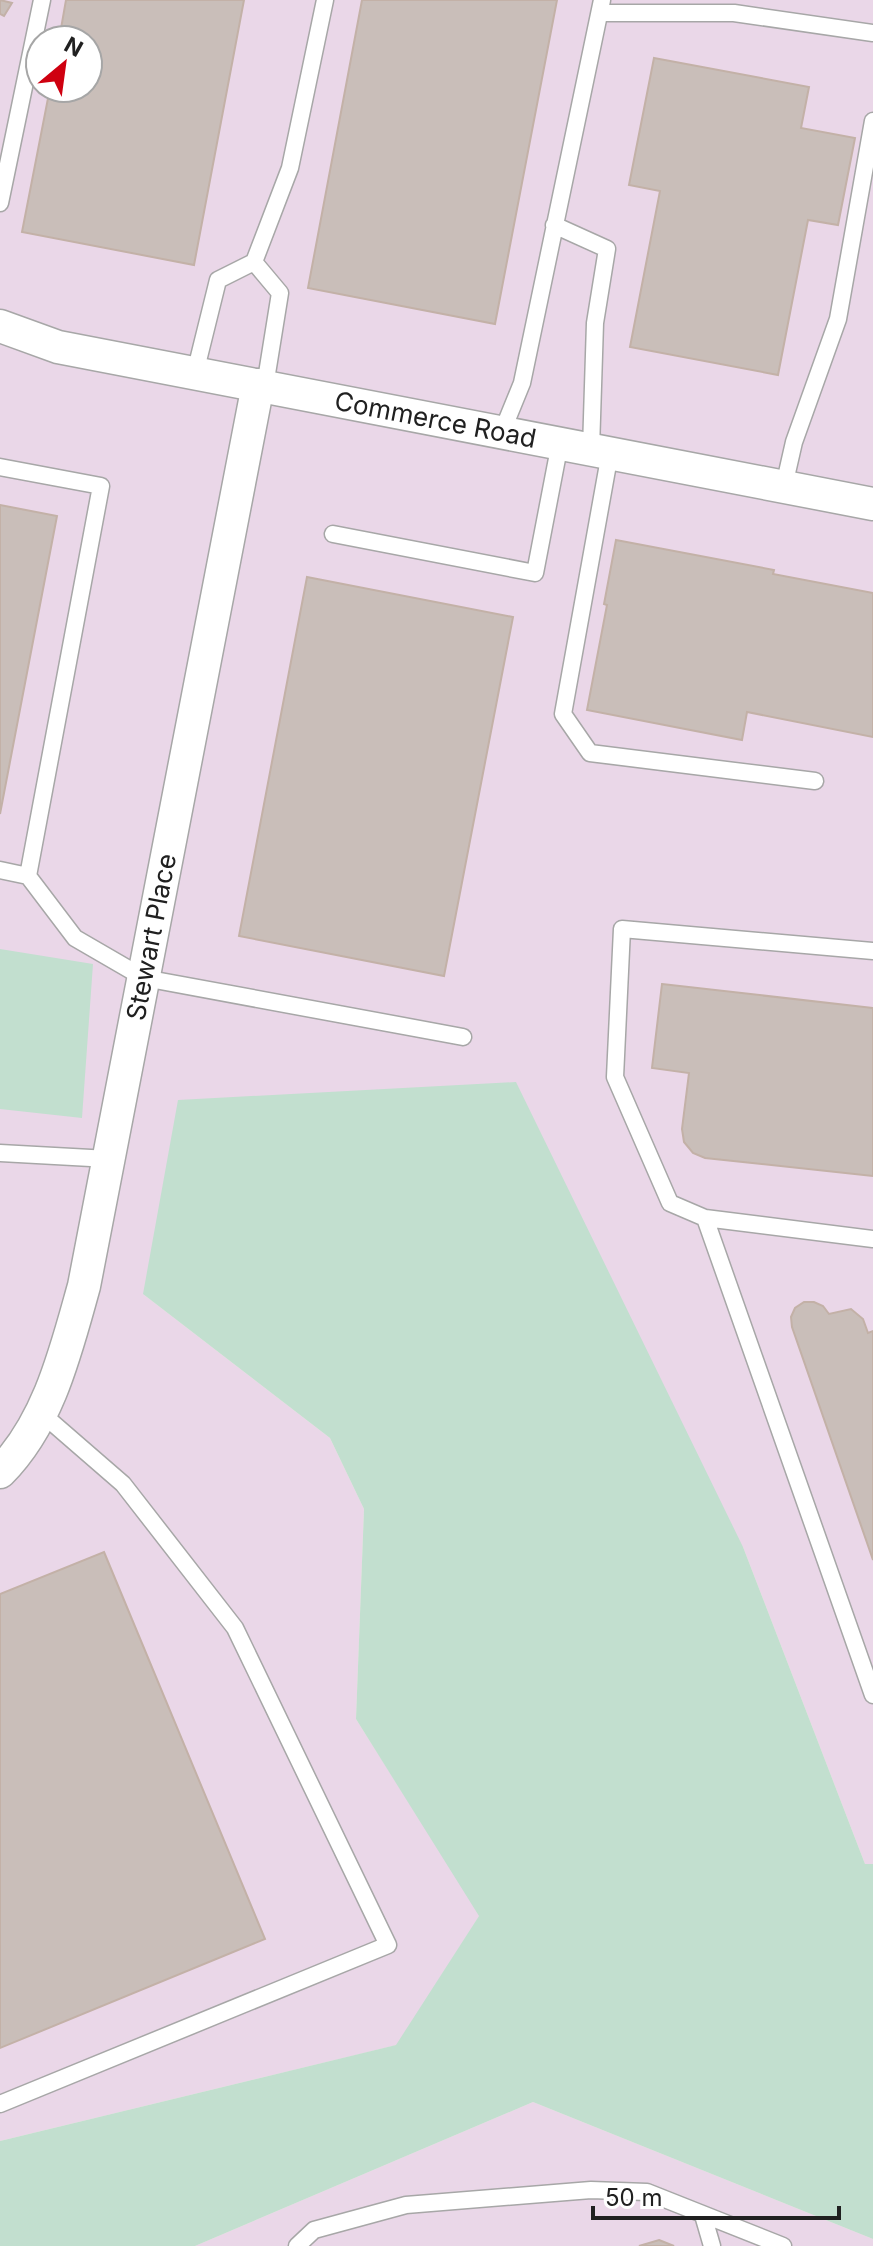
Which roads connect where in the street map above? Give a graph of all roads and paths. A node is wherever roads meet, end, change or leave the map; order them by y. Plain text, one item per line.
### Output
1 (42, 0) edge
2 (325, 0) edge
3 (601, 7) edge
4 (873, 33) edge
5 (873, 121) edge
6 (0, 203) edge
7 (554, 225) junction
8 (254, 262) junction
9 (0, 326) edge
10 (195, 373) junction
11 (262, 385) junction
12 (502, 432) junction
13 (587, 448) junction
14 (0, 467) edge
15 (784, 486) junction
16 (873, 504) edge
17 (333, 534) dead end
18 (815, 781) dead end
19 (0, 870) edge
20 (28, 876) junction
21 (873, 951) edge
22 (144, 978) junction
23 (463, 1037) dead end
24 (0, 1153) edge
25 (109, 1159) junction
26 (705, 1218) junction
27 (873, 1239) edge
28 (40, 1412) junction
29 (0, 1472) edge
30 (873, 1695) edge
31 (0, 2104) edge
32 (703, 2215) junction
33 (297, 2246) edge
34 (712, 2246) edge
35 (783, 2246) edge

1 - 6 lane
2 - 8 lane
3 - 4 lane
3 - 7 lane
5 - 15 lane
7 - 12 lane
7 - 13 lane
8 - 10 lane
8 - 11 lane
9 - 10 street, Commerce Road
10 - 11 street, Commerce Road
11 - 12 street, Commerce Road
11 - 22 street, Stewart Place
12 - 13 street, Commerce Road
13 - 15 street, Commerce Road
13 - 17 lane
13 - 18 lane
14 - 20 lane
15 - 16 street, Commerce Road
19 - 20 lane
20 - 22 lane
21 - 26 lane
22 - 23 lane
22 - 25 street, Stewart Place
24 - 25 lane
25 - 28 street, Stewart Place
26 - 27 lane
26 - 30 lane
28 - 29 street, Stewart Place
28 - 31 lane
32 - 33 lane
32 - 34 lane
32 - 35 lane

